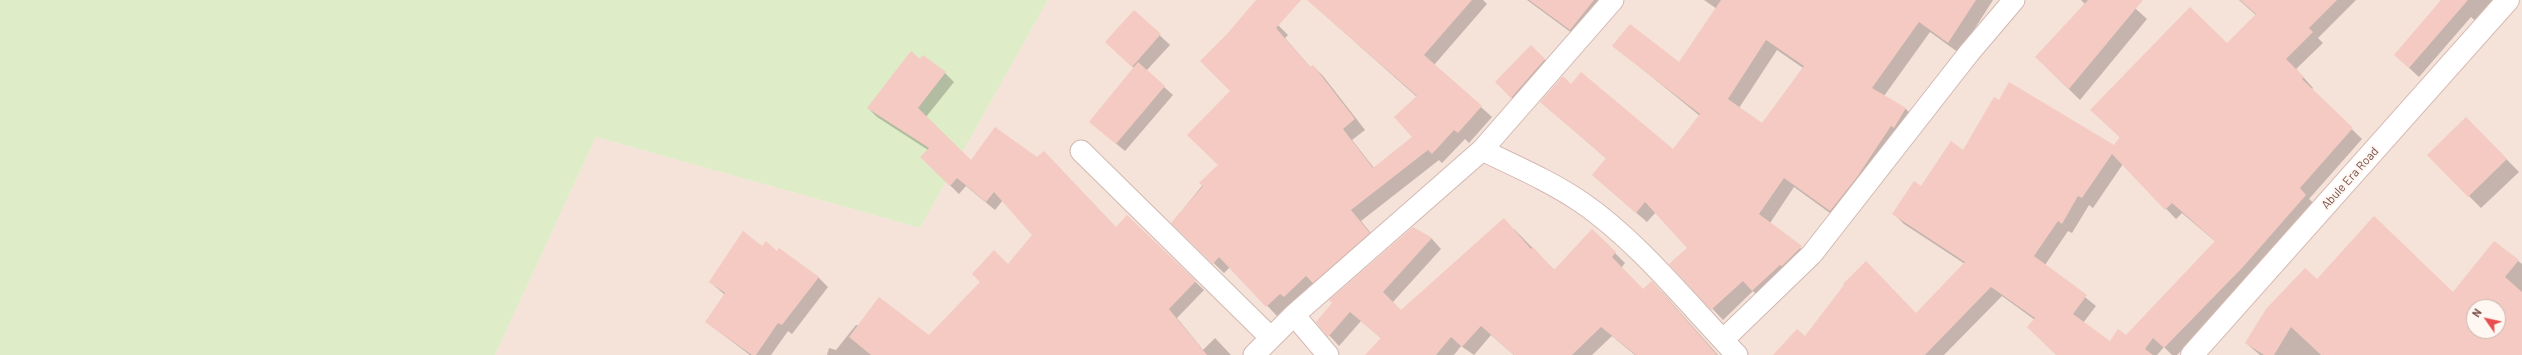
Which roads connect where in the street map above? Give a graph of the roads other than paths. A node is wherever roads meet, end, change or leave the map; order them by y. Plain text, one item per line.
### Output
1 (1613, 0) edge
2 (2014, 0) edge
3 (2508, 0) edge
4 (1482, 150) junction
5 (1081, 151) dead end
6 (1294, 315) junction
7 (1272, 338) junction
8 (1723, 340) junction
9 (2200, 352) edge
10 (1254, 355) edge
11 (1328, 355) edge
12 (1737, 355) edge

1 - 4 street
2 - 8 street
3 - 9 street, Abule Era Road
4 - 6 street
4 - 8 street
5 - 7 street
6 - 7 street
6 - 11 street
7 - 10 street
8 - 12 street

